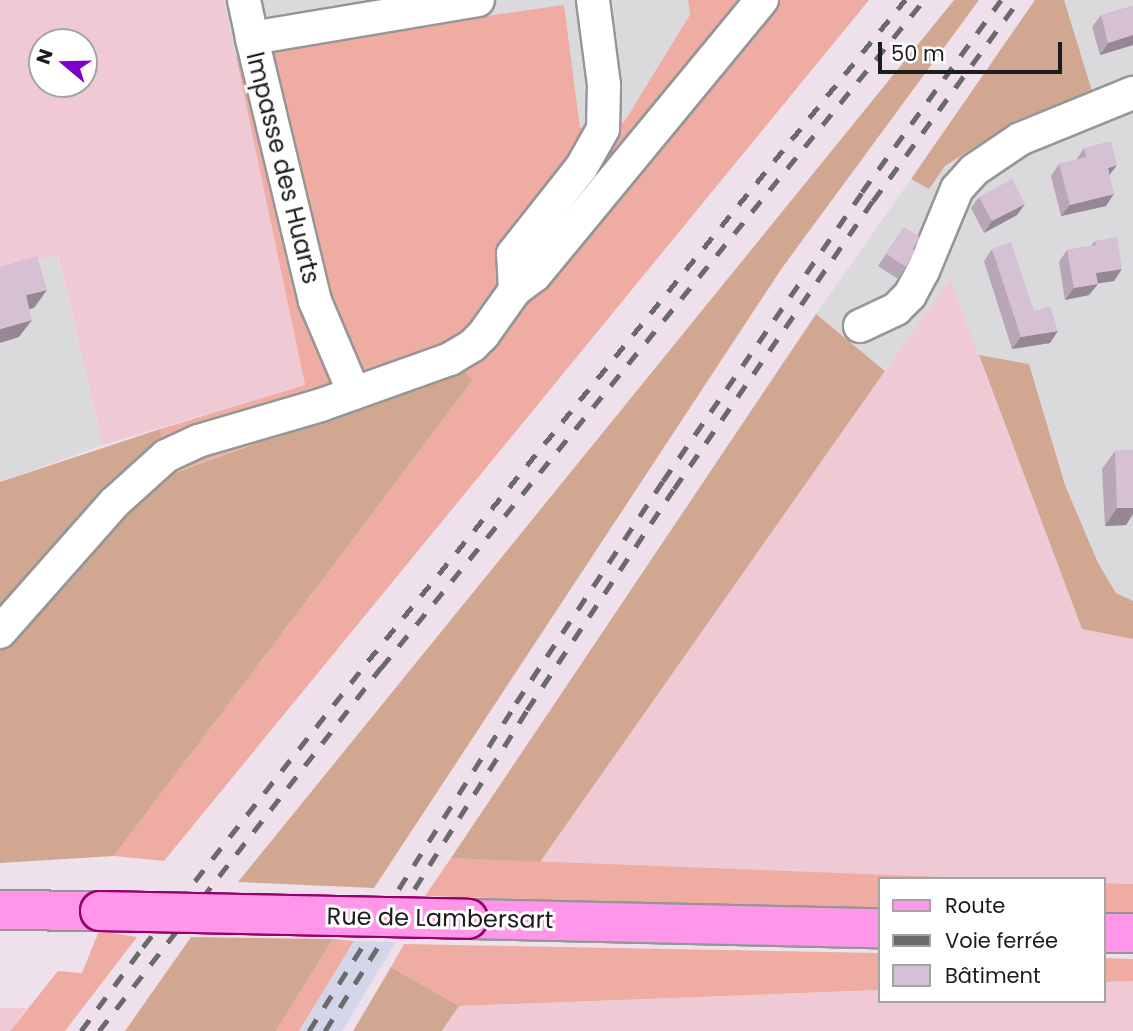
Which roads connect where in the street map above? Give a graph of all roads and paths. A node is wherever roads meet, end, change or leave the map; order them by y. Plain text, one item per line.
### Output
1 (244, 0) edge
2 (478, 0) edge
3 (593, 0) edge
4 (762, 0) edge
5 (252, 38) junction
6 (1133, 93) edge
7 (515, 290) junction
8 (860, 326) dead end
9 (354, 393) junction
10 (0, 632) edge
11 (0, 910) edge
12 (878, 928) edge
13 (1105, 933) edge
14 (1133, 933) edge

1 - 5 street
2 - 5 street, Impasse des Huarts
3 - 7 street
4 - 7 street
5 - 9 street, Impasse des Huarts
6 - 8 street
7 - 9 street
9 - 10 street
11 - 12 main road, Rue de Lambersart, bridge
13 - 14 main road

